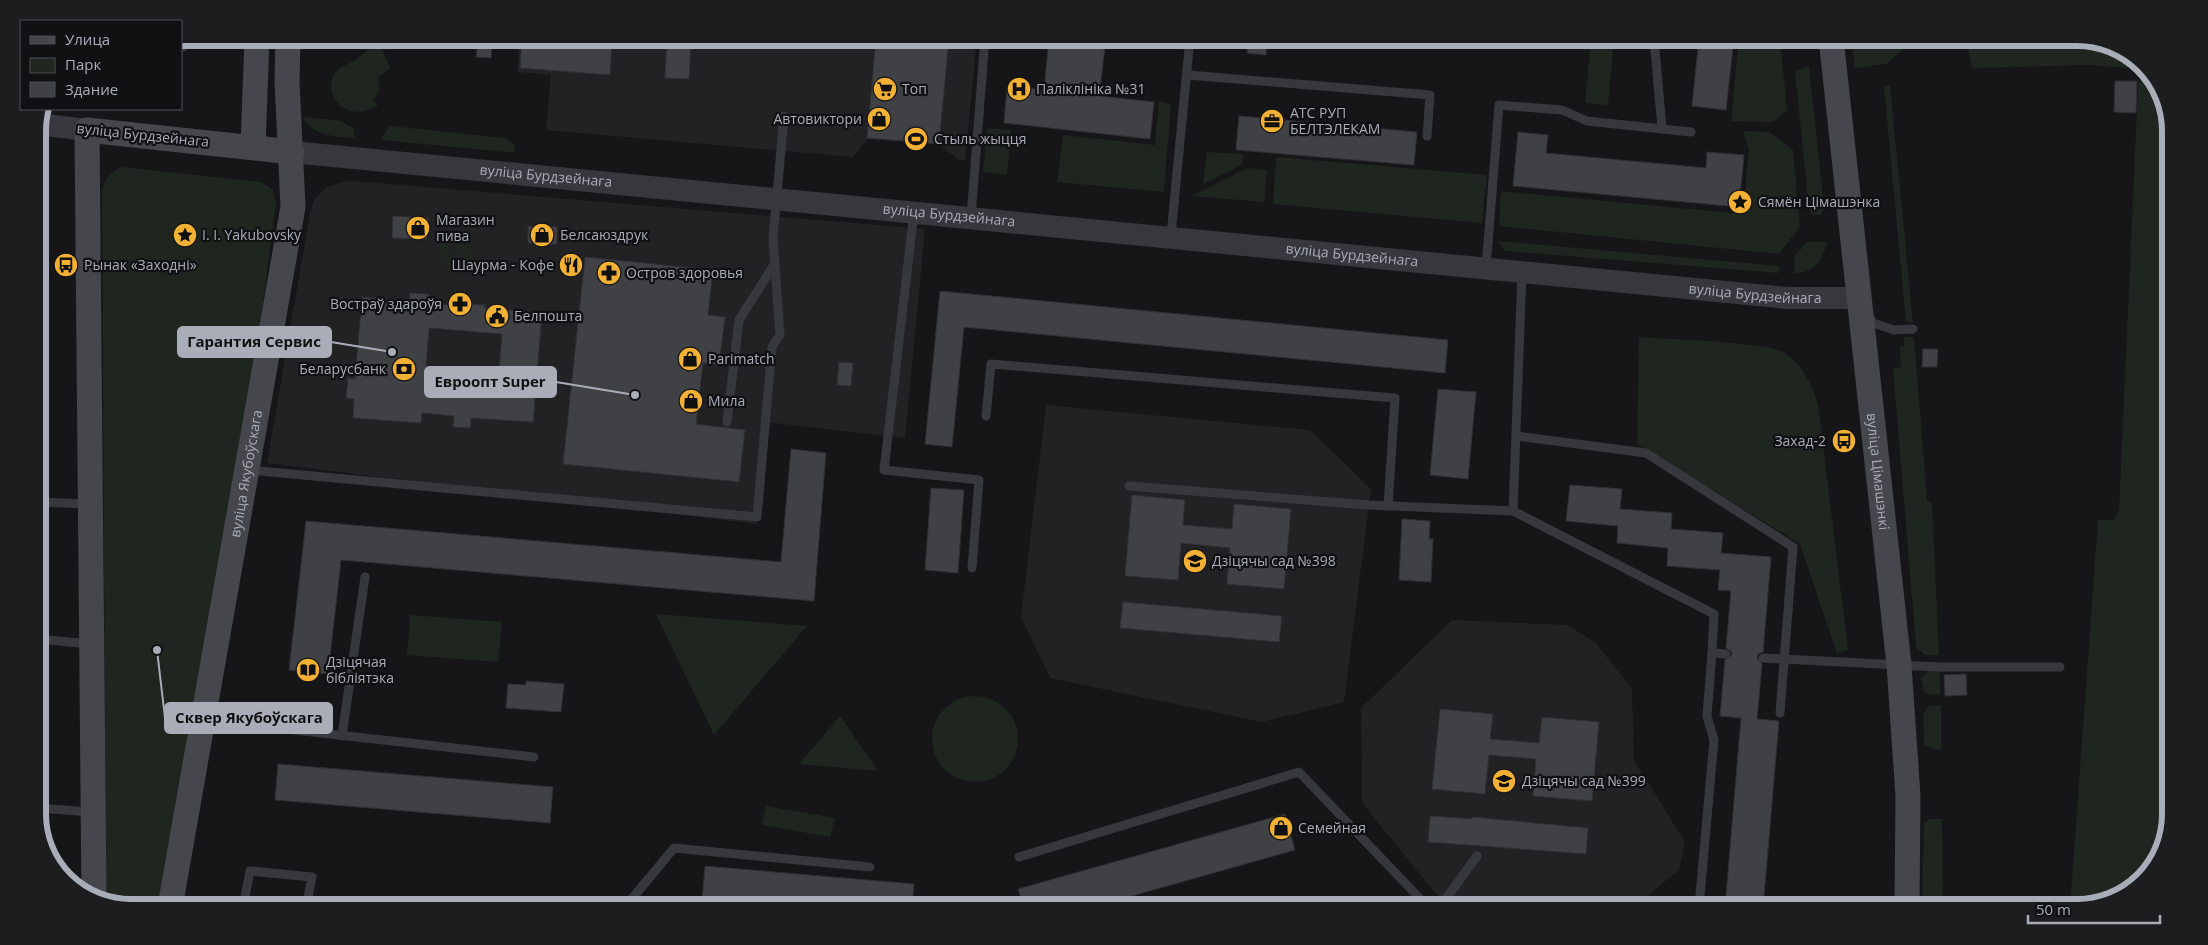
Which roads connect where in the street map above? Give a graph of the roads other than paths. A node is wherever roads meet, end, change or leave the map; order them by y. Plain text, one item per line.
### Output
1 (257, 46) edge
2 (288, 46) edge
3 (985, 46) edge
4 (1190, 46) edge
5 (1655, 46) edge
6 (1832, 46) edge
7 (1188, 76) junction
8 (784, 116) dead end
9 (46, 125) edge
10 (1662, 128) junction
11 (87, 130) junction
12 (1691, 132) dead end
13 (1427, 136) dead end
14 (253, 147) junction
15 (292, 152) junction
16 (777, 198) junction
17 (914, 212) junction
18 (971, 219) junction
19 (1171, 238) junction
20 (774, 266) junction
21 (1486, 268) junction
22 (1522, 272) junction
23 (1860, 298) junction
24 (1913, 329) dead end
25 (986, 416) dead end
26 (727, 422) dead end
27 (1516, 436) junction
28 (247, 470) junction
29 (1129, 486) dead end
30 (46, 502) edge
31 (91, 505) junction
32 (1388, 506) junction
33 (1513, 511) junction
34 (972, 568) dead end
35 (364, 577) dead end
36 (46, 640) edge
37 (92, 644) junction
38 (1712, 653) junction
39 (1726, 654) dead end
40 (1763, 658) dead end
41 (1784, 660) junction
42 (1899, 665) junction
43 (2060, 667) dead end
44 (1780, 713) dead end
45 (203, 720) junction
46 (342, 736) junction
47 (534, 758) dead end
48 (46, 809) edge
49 (94, 812) junction
50 (1477, 856) dead end
51 (1019, 857) dead end
52 (870, 866) dead end
53 (94, 890) edge
54 (172, 899) edge
55 (245, 899) edge
56 (308, 899) edge
57 (632, 899) edge
58 (1419, 899) edge
59 (1446, 899) edge
60 (1700, 899) edge
61 (1907, 899) edge

1 - 14 main road
2 - 15 main road, вуліца Якубоўскага
3 - 18 lane
4 - 7 lane
5 - 10 lane
6 - 23 main road, вуліца Цімашэнкі
7 - 13 lane
7 - 19 lane
8 - 16 lane
9 - 11 street, вуліца Бурдзейнага
10 - 12 lane
10 - 21 lane
11 - 14 main road, вуліца Бурдзейнага
11 - 31 main road
14 - 15 main road, вуліца Бурдзейнага
15 - 16 street, вуліца Бурдзейнага
15 - 28 main road, вуліца Якубоўскага
16 - 17 street, вуліца Бурдзейнага
16 - 20 lane
17 - 18 street, вуліца Бурдзейнага
17 - 34 lane
18 - 19 street, вуліца Бурдзейнага
19 - 21 street, вуліца Бурдзейнага
20 - 26 lane
20 - 28 lane
21 - 22 street, вуліца Бурдзейнага
22 - 23 street, вуліца Бурдзейнага
22 - 27 lane
23 - 24 lane
23 - 42 main road, вуліца Цімашэнкі
25 - 32 lane
27 - 33 lane
27 - 41 lane
28 - 45 main road, вуліца Якубоўскага
29 - 32 lane
30 - 31 lane
31 - 37 main road
32 - 33 lane
33 - 38 lane
35 - 46 lane
36 - 37 lane
37 - 49 main road
38 - 39 lane
38 - 60 lane
40 - 41 lane
41 - 42 lane
41 - 44 lane
42 - 43 lane
42 - 61 main road, вуліца Цімашэнкі
45 - 46 lane
45 - 54 main road, вуліца Якубоўскага
46 - 47 lane
48 - 49 lane
49 - 53 main road
50 - 59 lane
51 - 58 lane
52 - 57 lane
55 - 56 lane

